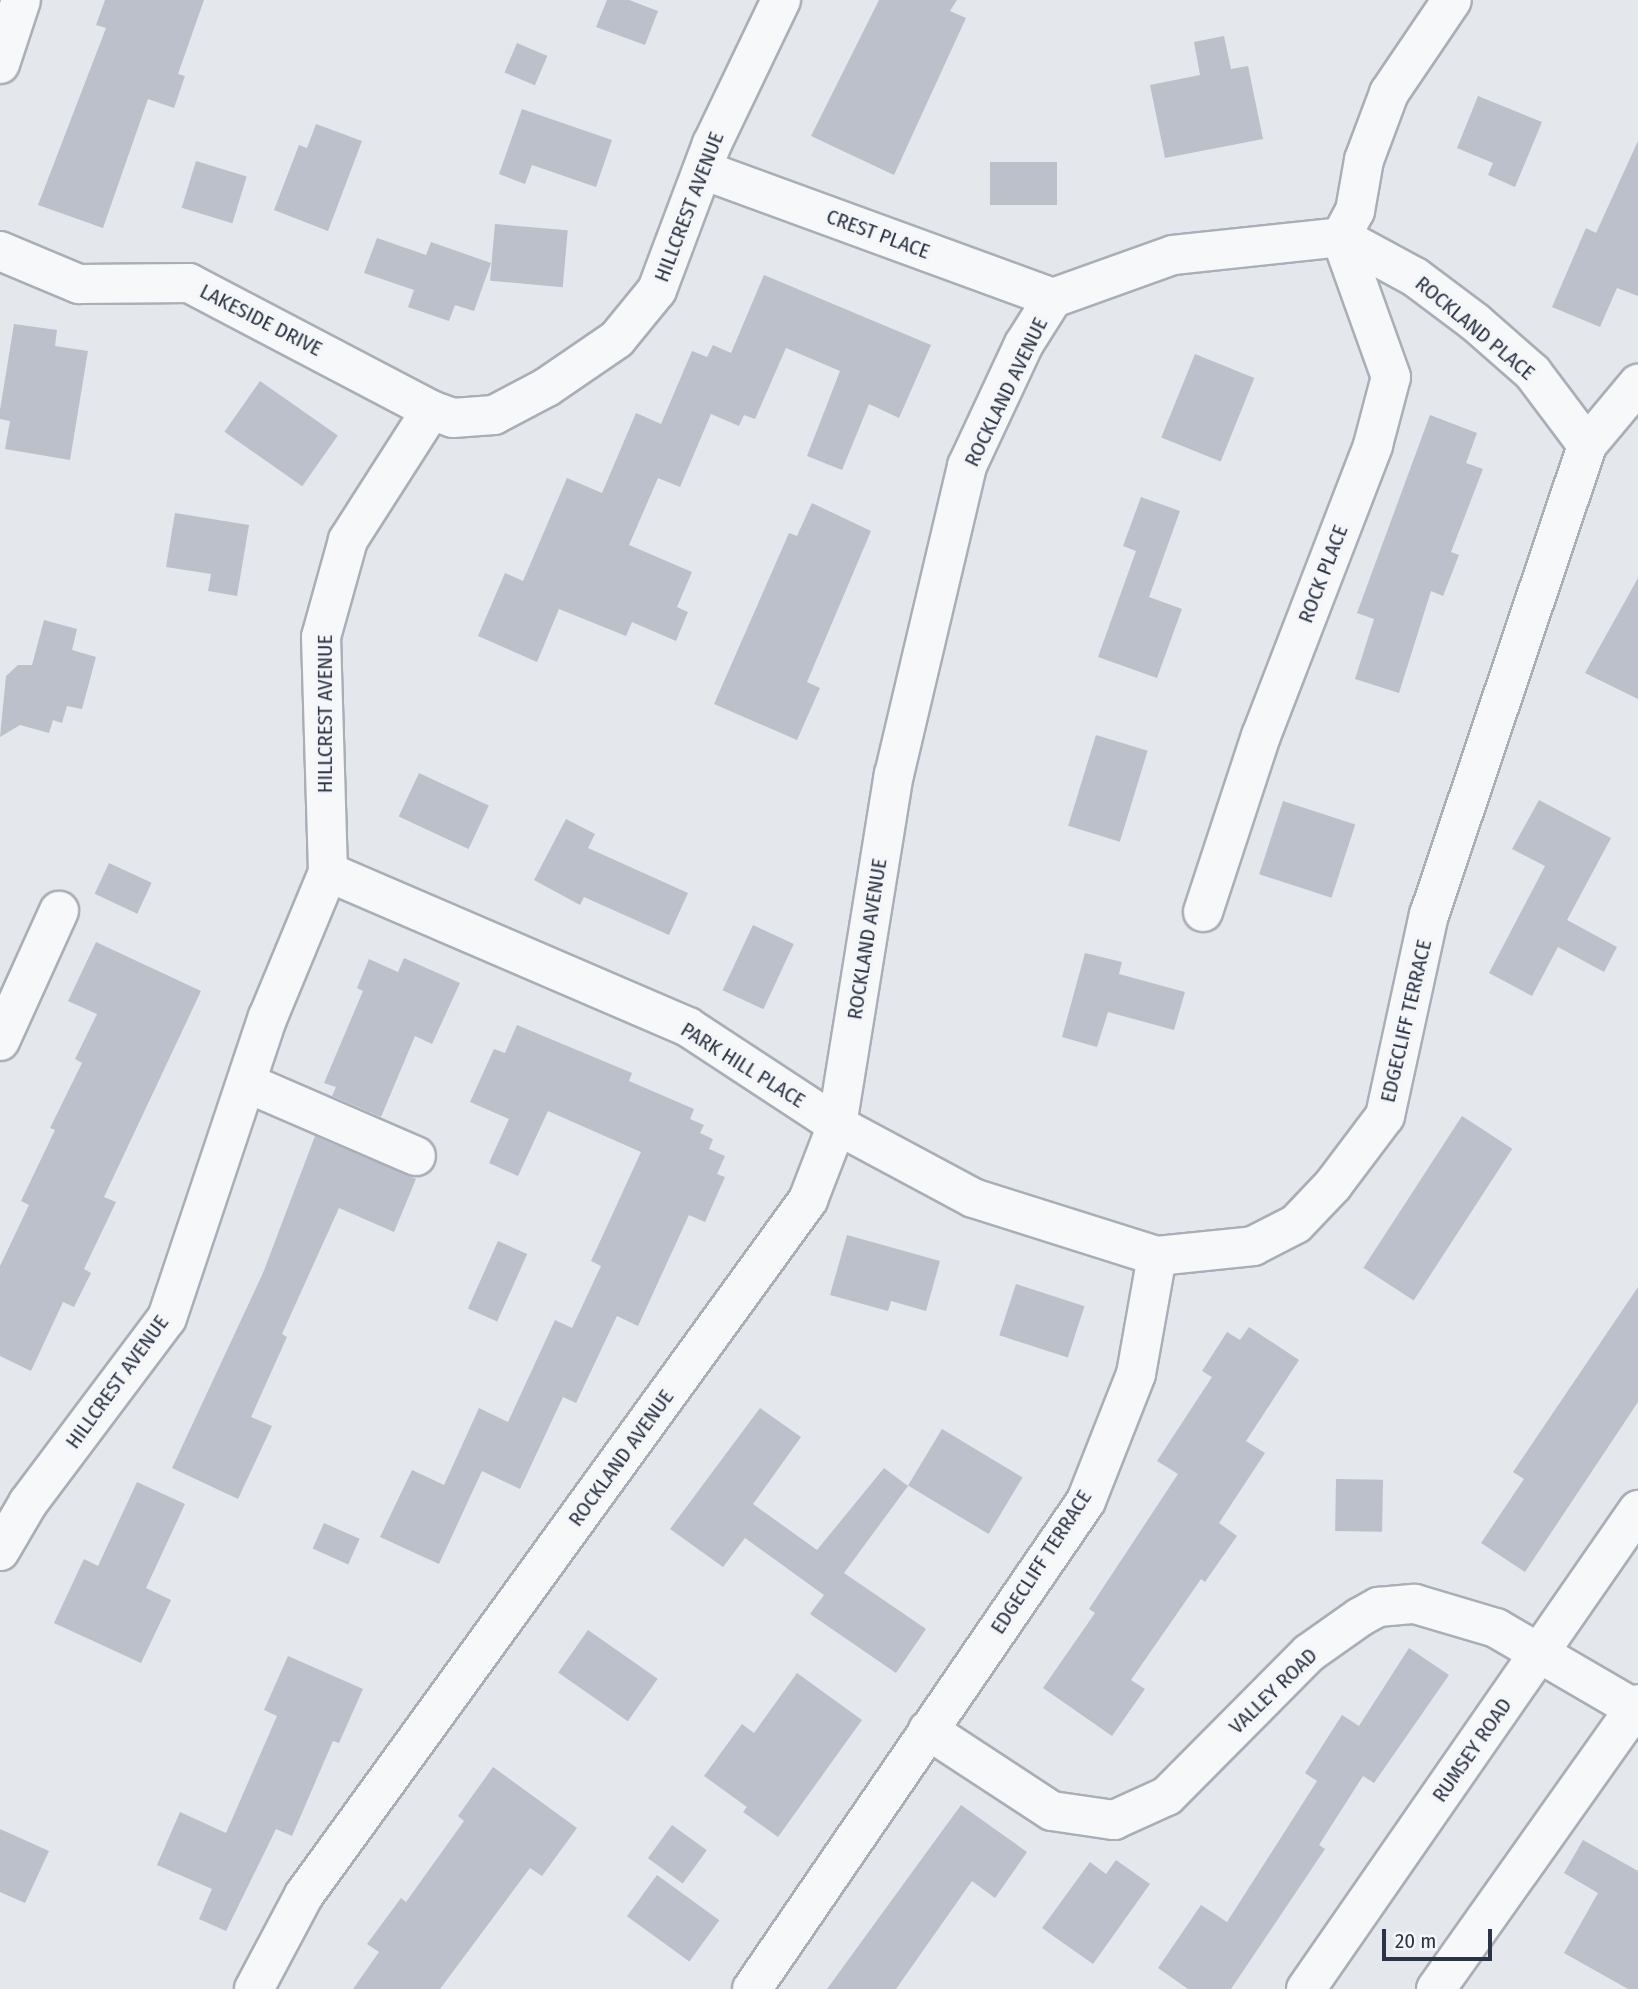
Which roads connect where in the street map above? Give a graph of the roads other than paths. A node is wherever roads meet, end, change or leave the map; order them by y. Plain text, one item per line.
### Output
1 (21, 0) edge
2 (781, 0) edge
3 (1452, 0) edge
4 (0, 64) edge
5 (704, 170) junction
6 (1341, 237) junction
7 (0, 251) edge
8 (1053, 298) junction
9 (1638, 384) edge
10 (430, 410) junction
11 (1587, 444) junction
12 (328, 872) junction
13 (59, 911) dead end
14 (1203, 912) dead end
15 (0, 1041) edge
16 (247, 1083) junction
17 (837, 1125) junction
18 (416, 1156) dead end
19 (1157, 1256) junction
20 (1638, 1510) edge
21 (0, 1551) edge
22 (1539, 1654) junction
23 (1637, 1707) edge
24 (928, 1730) junction
25 (254, 1989) edge
26 (752, 1989) edge
27 (1306, 1989) edge
28 (1436, 1989) edge

1 - 4 street
2 - 5 street, HILLCREST AVENUE
3 - 6 street
5 - 8 street, CREST PLACE
5 - 10 street, HILLCREST AVENUE
6 - 8 street, ROCKLAND AVENUE
6 - 11 street, ROCKLAND PLACE
6 - 14 street, ROCK PLACE
7 - 10 street, LAKESIDE DRIVE
8 - 17 street, ROCKLAND AVENUE
9 - 11 street, EDGECLIFF TERRACE
10 - 12 street, HILLCREST AVENUE
11 - 19 street, EDGECLIFF TERRACE
12 - 16 street, HILLCREST AVENUE
12 - 17 street, PARK HILL PLACE
13 - 15 street
16 - 18 street
16 - 21 street, HILLCREST AVENUE
17 - 19 street, PARK HILL PLACE
17 - 25 street, ROCKLAND AVENUE
19 - 24 street, EDGECLIFF TERRACE
20 - 22 street, RUMSEY ROAD
22 - 23 street, VALLEY ROAD
22 - 24 street, VALLEY ROAD
22 - 27 street, RUMSEY ROAD
23 - 28 street
24 - 26 street, EDGECLIFF TERRACE

